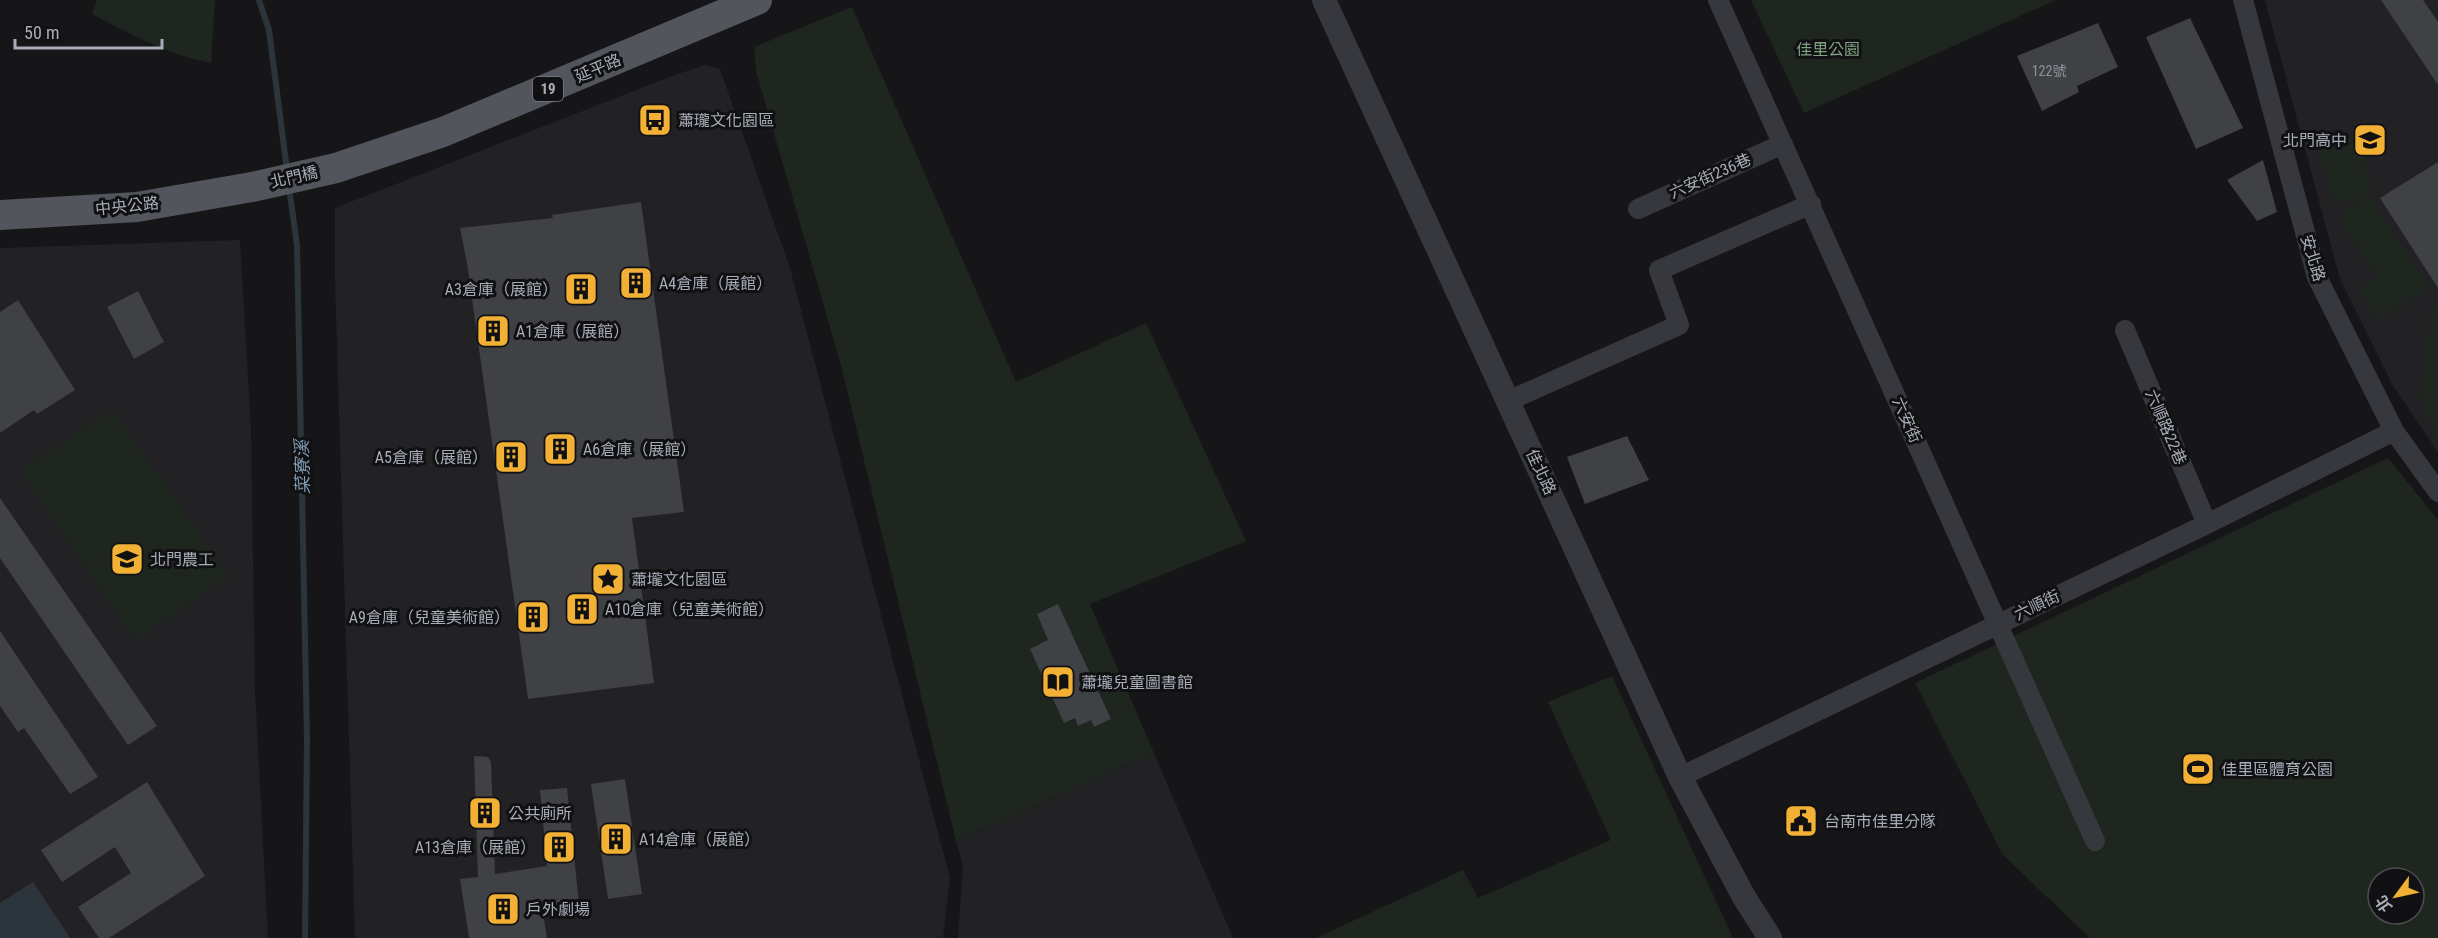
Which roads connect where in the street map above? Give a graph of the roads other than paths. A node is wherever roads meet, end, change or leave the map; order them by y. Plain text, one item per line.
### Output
1 (757, 0) edge
2 (1324, 0) edge
3 (1718, 0) edge
4 (2242, 0) edge
5 (1783, 144) junction
6 (336, 168) joint
7 (252, 187) joint
8 (1811, 204) junction
9 (1638, 208) dead end
10 (0, 215) edge
11 (2125, 330) dead end
12 (1508, 401) junction
13 (2394, 431) junction
14 (2438, 492) edge
15 (2207, 524) junction
16 (1998, 623) junction
17 (1680, 777) junction
18 (2095, 841) dead end
19 (1770, 938) edge

1 - 6 main road, 延平路 / 19
2 - 12 street, 佳北路
3 - 5 street, 六安街
4 - 13 street, 安北路
5 - 8 street, 六安街
5 - 9 street, 六安街236巷
6 - 7 main road, 北門橋 / 19
7 - 10 main road, 中央公路 / 19
8 - 12 street
8 - 16 street, 六安街
11 - 15 street, 六順路22巷
12 - 17 street, 佳北路
13 - 14 street, 安北路
13 - 15 street, 六順街
15 - 16 street, 六順街
16 - 17 street, 六順街
16 - 18 street, 六安街
17 - 19 street, 佳北路

